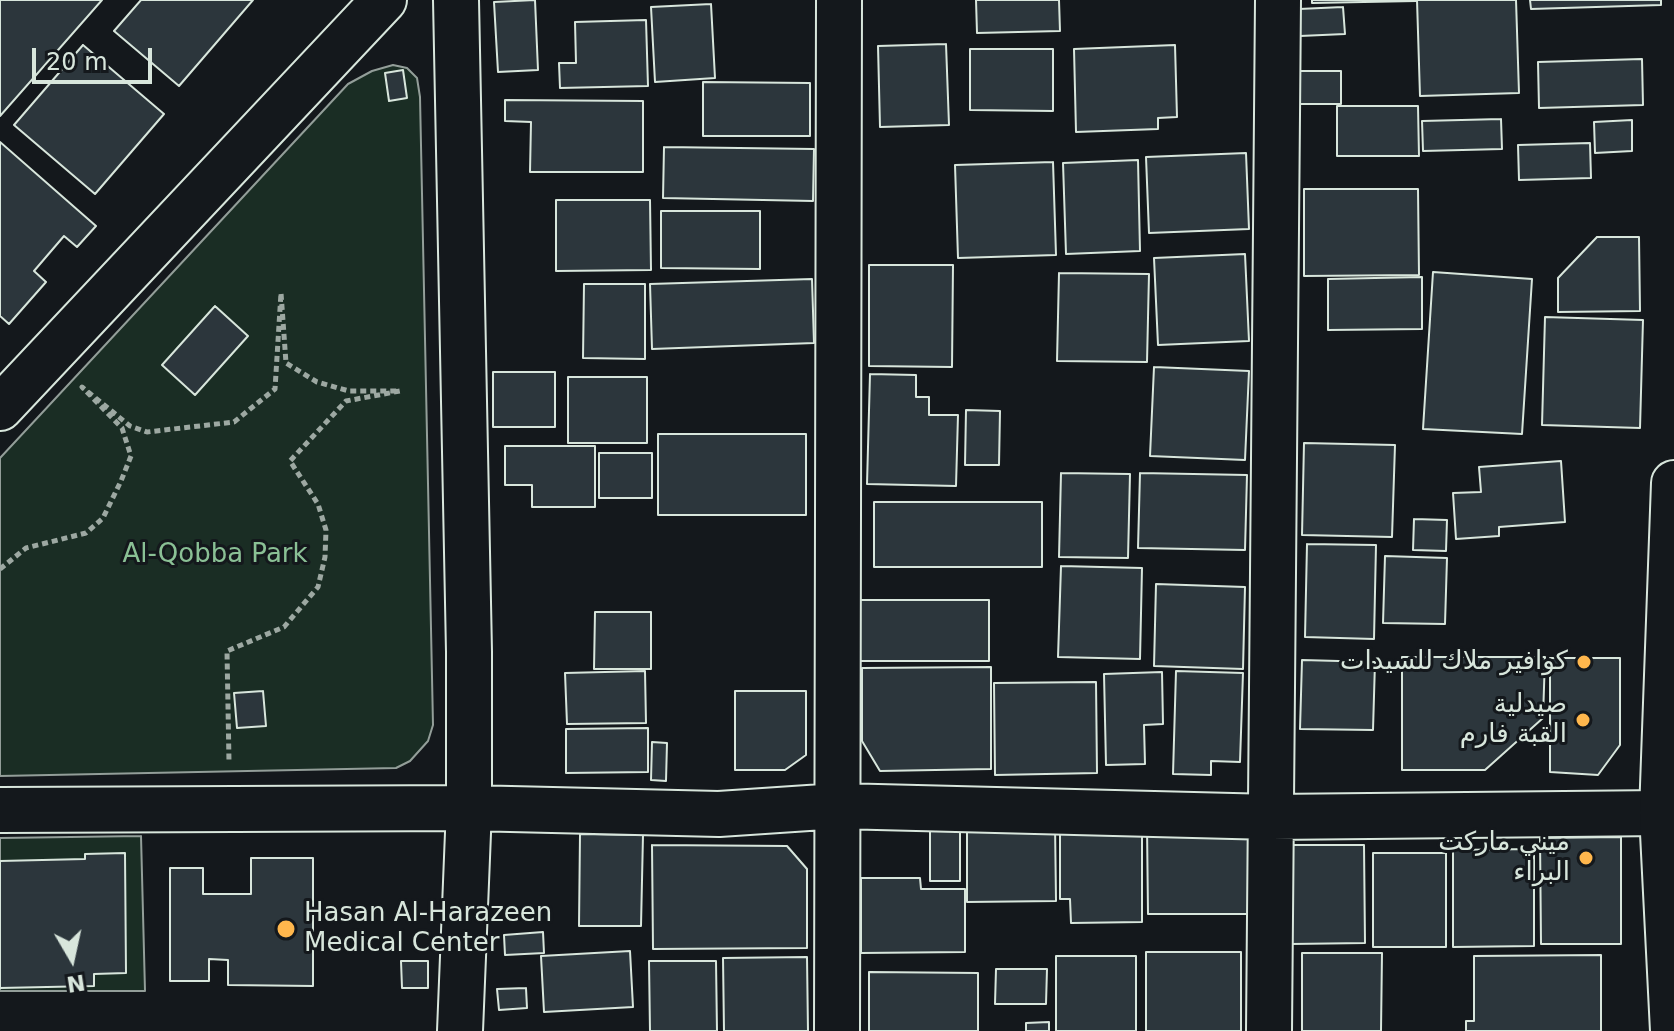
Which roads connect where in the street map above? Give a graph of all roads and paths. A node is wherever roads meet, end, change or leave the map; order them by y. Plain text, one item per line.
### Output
1 (384, 0) edge
2 (456, 0) edge
3 (839, 0) edge
4 (1278, 0) edge
5 (0, 408) edge
6 (1674, 483) edge
7 (0, 569) edge
8 (1670, 718) edge
9 (229, 762) dead end
10 (838, 806) junction
11 (469, 808) junction
12 (0, 810) edge
13 (1662, 813) junction
14 (1272, 817) junction
15 (460, 1031) edge
16 (837, 1031) edge
17 (1269, 1031) edge
18 (1673, 1031) edge

1 - 5 street
2 - 11 street
3 - 10 street
4 - 14 street
6 - 8 street
7 - 9 path
8 - 13 street
10 - 11 street
10 - 14 street
10 - 16 street
11 - 12 street
11 - 15 street
13 - 14 street
13 - 18 street
14 - 17 street

